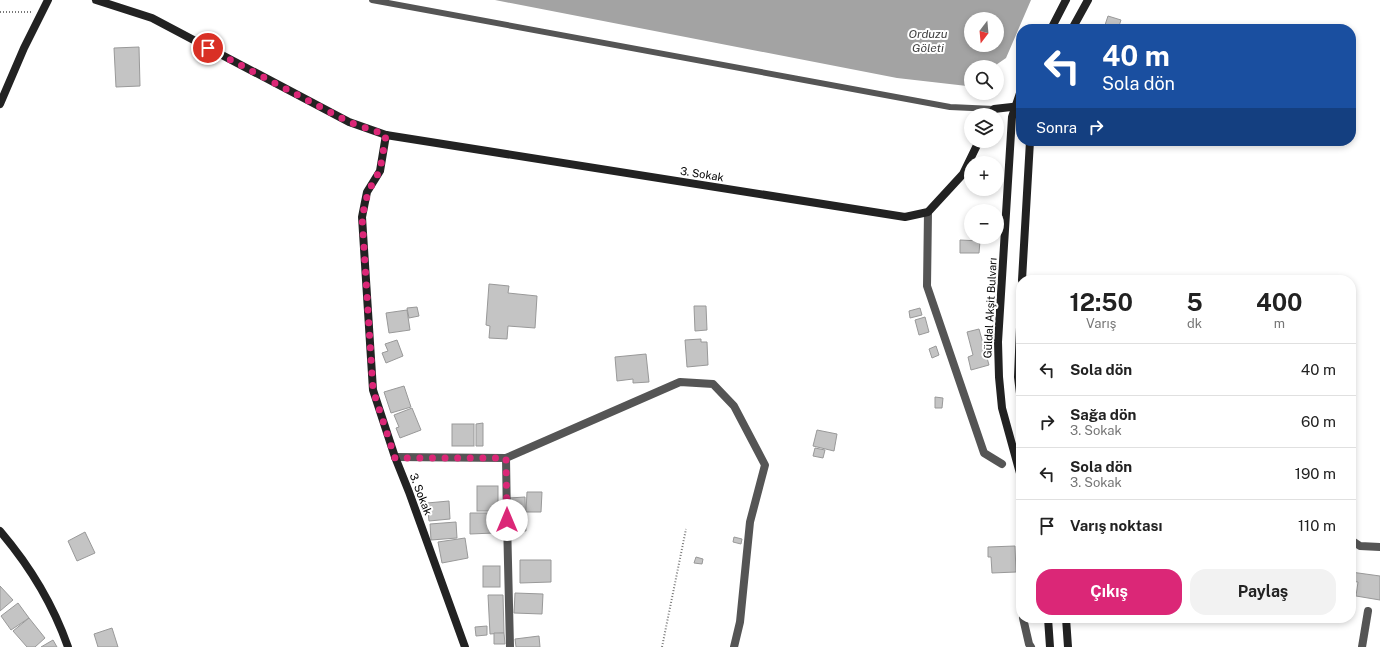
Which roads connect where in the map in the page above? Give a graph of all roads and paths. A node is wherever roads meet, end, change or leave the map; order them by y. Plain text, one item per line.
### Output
1 (48, 0) edge
2 (96, 0) edge
3 (372, 0) edge
4 (1066, 0) edge
5 (1088, 0) edge
6 (0, 12) edge
7 (43, 12) junction
8 (1054, 24) edge
9 (1075, 24) edge
10 (0, 104) edge
11 (1016, 106) edge
12 (964, 109) edge
13 (1004, 109) edge
14 (1016, 110) edge
15 (386, 135) junction
16 (1030, 146) edge
17 (976, 148) edge
18 (928, 212) junction
19 (1022, 275) edge
20 (395, 458) junction
21 (506, 458) junction
22 (1016, 459) edge
23 (1002, 464) dead end
24 (686, 529) dead end
25 (0, 531) edge
26 (1356, 543) edge
27 (1380, 547) edge
28 (1368, 610) dead end
29 (1024, 623) edge
30 (1048, 623) edge
31 (1066, 623) edge
32 (68, 647) edge
33 (465, 647) edge
34 (510, 647) edge
35 (662, 647) edge
36 (734, 647) edge
37 (1031, 647) edge
38 (1050, 647) edge
39 (1068, 647) edge
40 (1362, 647) edge

1 - 7 street
2 - 15 street, 3. Sokak
3 - 12 lane
4 - 8 street
5 - 9 street
6 - 7 path
7 - 10 street
11 - 13 street
14 - 22 street, Güldal Akşit Bulvarı
15 - 18 street, 3. Sokak
15 - 20 street, 3. Sokak
16 - 19 street
17 - 18 street
18 - 23 street
20 - 21 street
20 - 33 street, 3. Sokak
21 - 34 street
21 - 36 street
24 - 35 path
25 - 32 street
26 - 27 street
28 - 40 street
29 - 37 street
30 - 38 street
31 - 39 street

